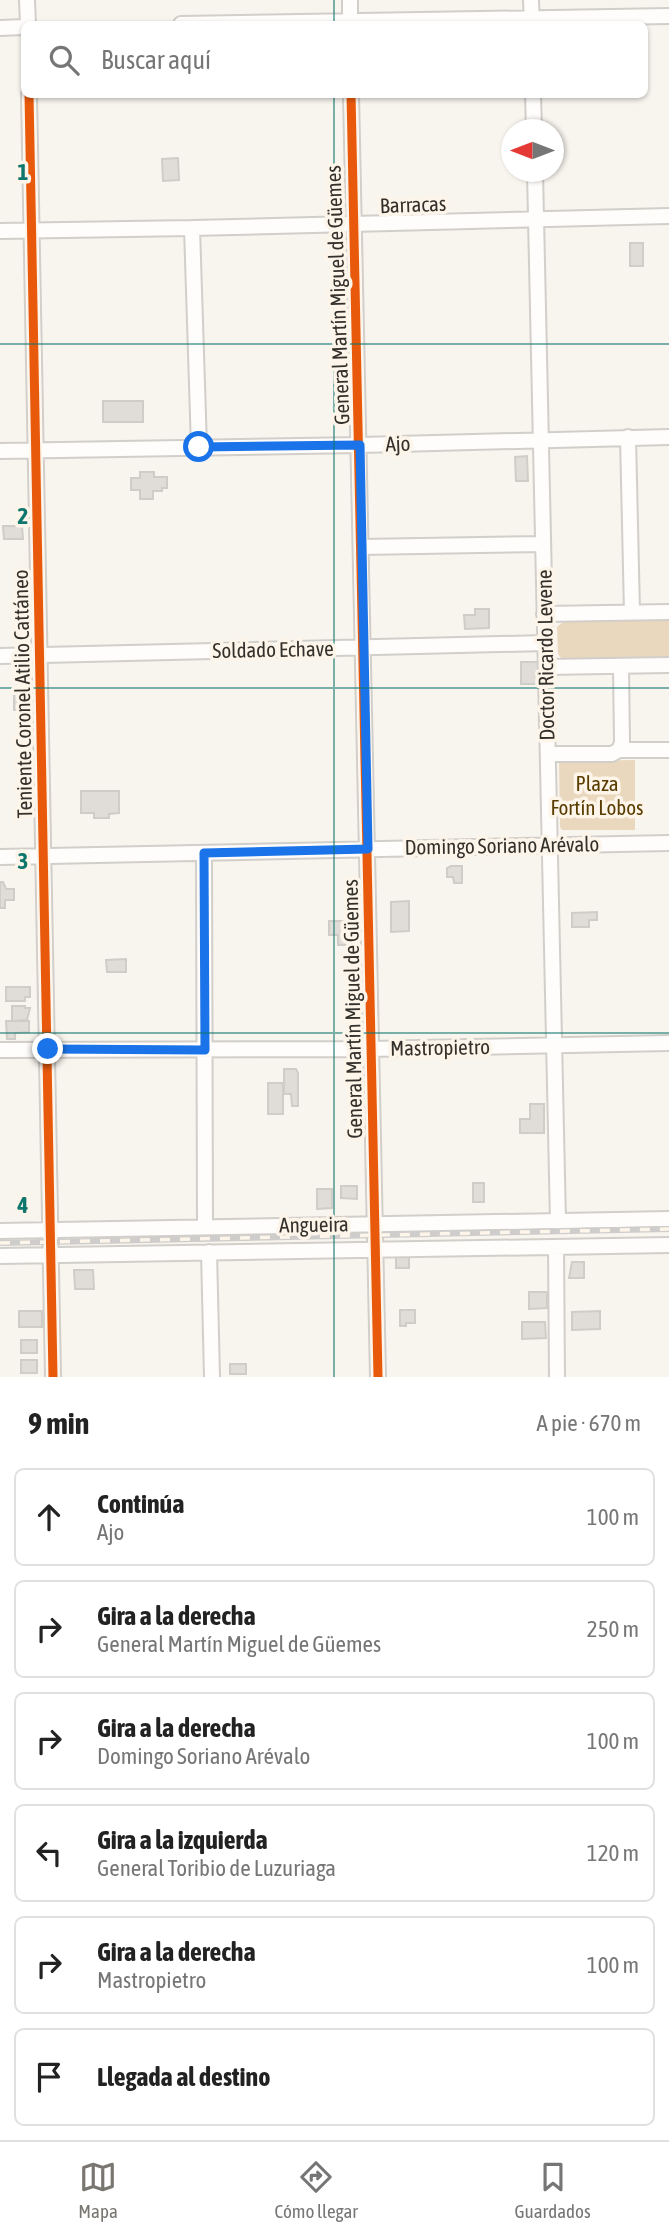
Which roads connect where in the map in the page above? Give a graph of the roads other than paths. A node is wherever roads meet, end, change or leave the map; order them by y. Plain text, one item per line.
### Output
1 (27, 0) edge
2 (350, 0) edge
3 (531, 0) edge
4 (669, 16) edge
5 (26, 21) edge
6 (351, 21) edge
7 (532, 21) edge
8 (21, 26) edge
9 (0, 28) edge
10 (29, 98) edge
11 (351, 98) edge
12 (533, 98) edge
13 (534, 119) edge
14 (535, 182) edge
15 (669, 216) edge
16 (536, 219) junction
17 (353, 224) junction
18 (192, 228) junction
19 (0, 231) edge
20 (31, 231) junction
21 (669, 437) edge
22 (628, 438) junction
23 (541, 439) junction
24 (360, 445) junction
25 (199, 447) junction
26 (36, 450) junction
27 (0, 451) edge
28 (543, 544) junction
29 (361, 547) junction
30 (632, 612) junction
31 (669, 612) edge
32 (544, 614) junction
33 (545, 643) junction
34 (363, 648) junction
35 (39, 655) junction
36 (0, 656) edge
37 (669, 665) edge
38 (621, 666) junction
39 (546, 667) junction
40 (619, 750) junction
41 (669, 750) edge
42 (548, 754) junction
43 (669, 843) edge
44 (549, 845) junction
45 (368, 849) junction
46 (204, 853) junction
47 (43, 856) junction
48 (0, 857) edge
49 (669, 1043) edge
50 (554, 1045) junction
51 (48, 1049) junction
52 (370, 1049) junction
53 (0, 1050) edge
54 (205, 1050) junction
55 (669, 1219) edge
56 (558, 1222) junction
57 (373, 1223) junction
58 (205, 1227) junction
59 (50, 1230) junction
60 (0, 1231) edge
61 (669, 1245) edge
62 (556, 1247) junction
63 (375, 1249) junction
64 (209, 1252) junction
65 (0, 1256) edge
66 (50, 1256) junction
67 (53, 1377) edge
68 (212, 1377) edge
69 (378, 1377) edge
70 (557, 1377) edge

1 - 5 street
2 - 6 street
3 - 7 street
4 - 7 street
8 - 9 street
10 - 20 street, Teniente Coronel Atilio Cattáneo
11 - 17 street, General Martín Miguel de Güemes
12 - 13 street
14 - 16 street, Doctor Ricardo Levene
15 - 16 street, Barracas
16 - 17 street, Barracas
16 - 23 street, Doctor Ricardo Levene
17 - 18 street, Barracas
17 - 24 street, General Martín Miguel de Güemes
18 - 20 street, Barracas
18 - 25 street
19 - 20 street, Barracas
20 - 26 street, Teniente Coronel Atilio Cattáneo
21 - 22 street, Ajo
22 - 23 street, Ajo
22 - 30 street
23 - 24 street, Ajo
23 - 28 street, Doctor Ricardo Levene
24 - 25 street, Ajo
24 - 29 street, General Martín Miguel de Güemes
25 - 26 street, Ajo
26 - 27 street, Ajo
26 - 35 street, Teniente Coronel Atilio Cattáneo
28 - 29 street
28 - 32 street, Doctor Ricardo Levene
29 - 34 street, General Martín Miguel de Güemes
30 - 31 street
30 - 32 street
32 - 33 street, Doctor Ricardo Levene
33 - 34 street, Soldado Echave
33 - 39 street, Doctor Ricardo Levene
34 - 35 street, Soldado Echave
34 - 45 street, General Martín Miguel de Güemes
35 - 36 street, Soldado Echave
35 - 47 street, Teniente Coronel Atilio Cattáneo
37 - 38 street
38 - 39 street
38 - 40 street
39 - 42 street, Doctor Ricardo Levene
40 - 41 street
40 - 42 street
42 - 44 street, Doctor Ricardo Levene
43 - 44 street, Domingo Soriano Arévalo
44 - 45 street, Domingo Soriano Arévalo
44 - 50 street, Doctor Ricardo Levene
45 - 46 street, Domingo Soriano Arévalo
45 - 52 street, General Martín Miguel de Güemes
46 - 47 street, Domingo Soriano Arévalo
46 - 54 street
47 - 48 street, Domingo Soriano Arévalo
47 - 51 street, Teniente Coronel Atilio Cattáneo
49 - 50 street, Mastropietro
50 - 52 street, Mastropietro
50 - 56 street, Doctor Ricardo Levene
51 - 53 street, Mastropietro
51 - 54 street, Mastropietro
51 - 59 street, Teniente Coronel Atilio Cattáneo
52 - 54 street, Mastropietro
52 - 57 street, General Martín Miguel de Güemes
54 - 58 street
55 - 56 street, Angueira
56 - 57 street, Angueira
57 - 58 street, Angueira
57 - 63 street, General Martín Miguel de Güemes
58 - 59 street, Angueira
59 - 60 street, Angueira
59 - 66 street, Teniente Coronel Atilio Cattáneo
61 - 62 street, Angueira
62 - 63 street, Angueira
62 - 70 street
63 - 64 street, Angueira
63 - 69 street, General Martín Miguel de Güemes
64 - 66 street, Angueira
64 - 68 street
65 - 66 street, Angueira
66 - 67 street, Teniente Coronel Atilio Cattáneo

